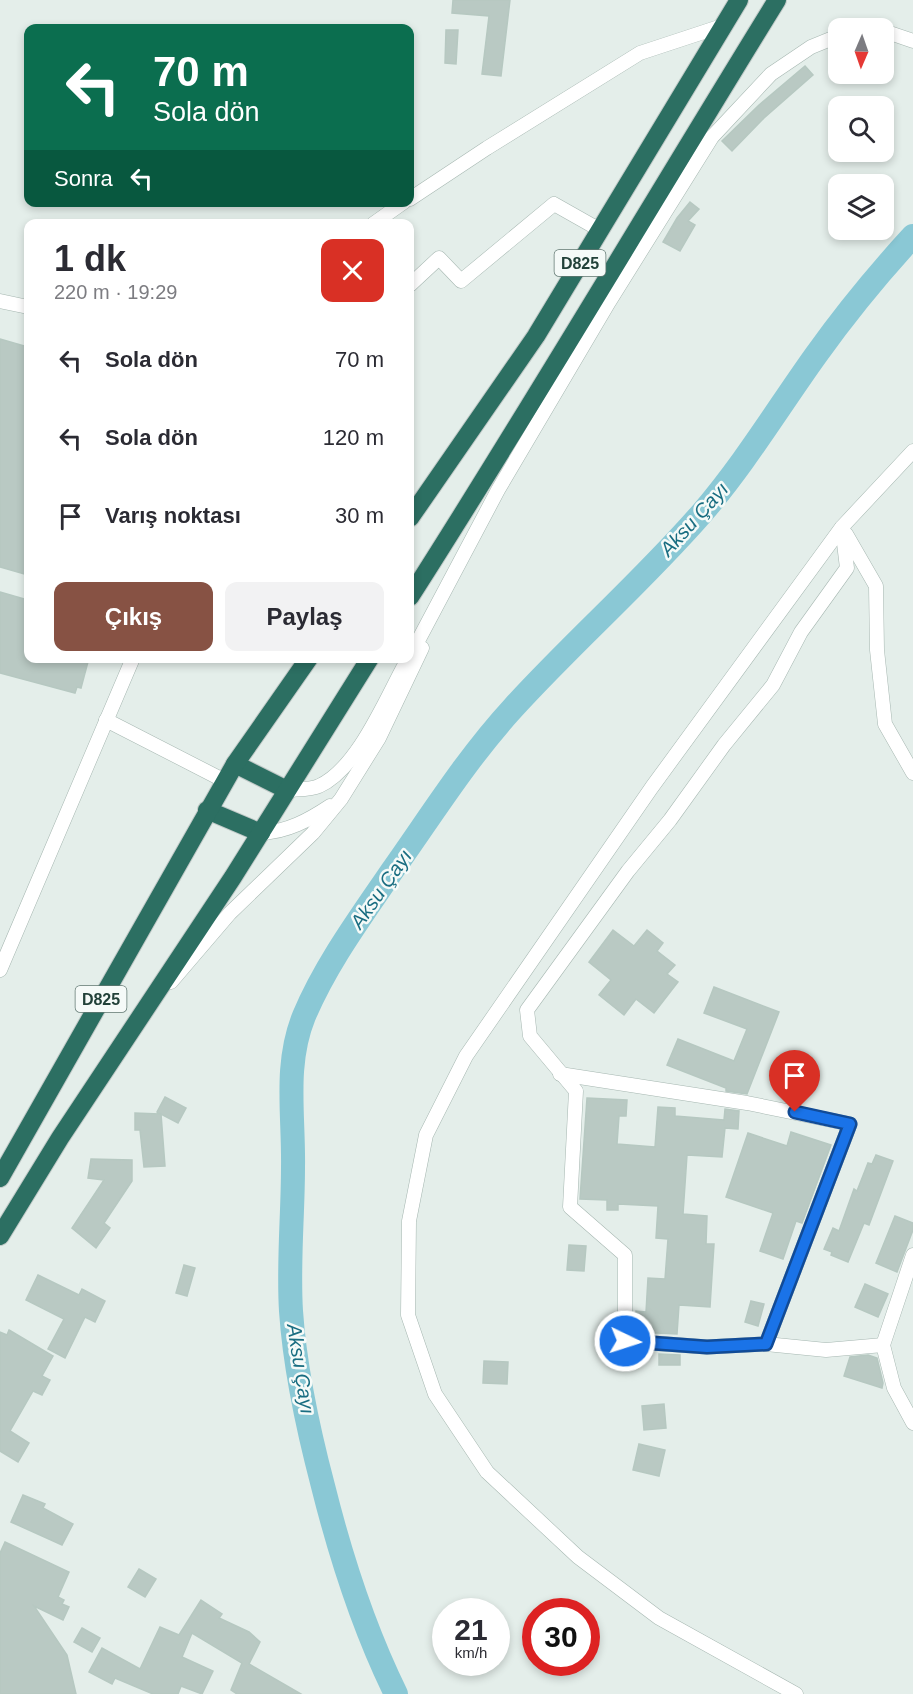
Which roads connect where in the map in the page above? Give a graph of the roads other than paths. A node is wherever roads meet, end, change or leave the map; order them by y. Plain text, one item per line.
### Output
1 (739, 0) edge
2 (777, 0) edge
3 (722, 26) junction
4 (894, 34) edge
5 (828, 40) edge
6 (913, 41) edge
7 (414, 196) edge
8 (397, 207) edge
9 (380, 219) edge
10 (600, 230) junction
11 (414, 281) edge
12 (0, 301) edge
13 (24, 306) edge
14 (911, 460) edge
15 (414, 512) edge
16 (483, 519) junction
17 (842, 527) junction
18 (414, 591) edge
19 (414, 648) edge
20 (131, 663) edge
21 (305, 663) edge
22 (367, 663) edge
23 (406, 663) edge
24 (106, 720) junction
25 (235, 764) junction
26 (913, 773) edge
27 (225, 781) junction
28 (287, 790) junction
29 (341, 799) junction
30 (205, 815) junction
31 (261, 833) junction
32 (0, 970) edge
33 (125, 1037) junction
34 (560, 1074) junction
35 (0, 1178) edge
36 (0, 1236) edge
37 (913, 1256) edge
38 (766, 1344) junction
39 (883, 1345) junction
40 (913, 1423) edge
41 (796, 1694) edge

1 - 3 highway, D825
2 - 18 highway
3 - 7 street
3 - 10 highway, D825
4 - 6 street
5 - 16 street
8 - 9 street
10 - 11 street
10 - 15 highway, D825
12 - 13 street
14 - 17 street
16 - 19 street
16 - 29 street
17 - 26 street
17 - 34 street
17 - 41 street
20 - 24 street
21 - 25 highway
22 - 28 highway
23 - 28 street
24 - 27 street
24 - 32 street
25 - 27 highway
25 - 28 highway
27 - 30 highway
28 - 31 highway
29 - 31 street
29 - 33 street
30 - 31 highway
30 - 35 highway, D825
31 - 33 highway
33 - 36 highway
34 - 38 street
34 - 38 street
37 - 39 street
38 - 39 street
39 - 40 street

